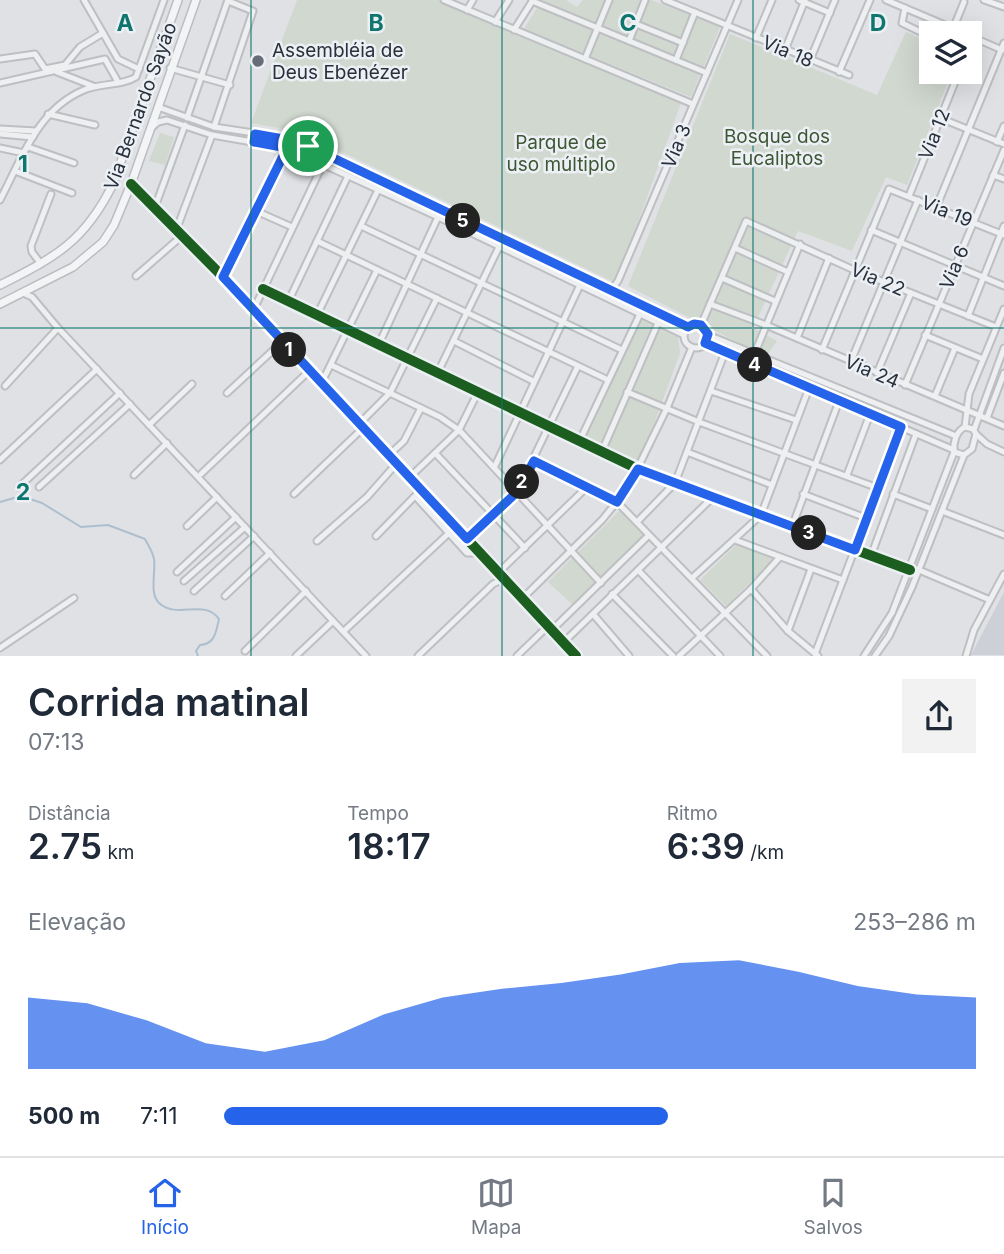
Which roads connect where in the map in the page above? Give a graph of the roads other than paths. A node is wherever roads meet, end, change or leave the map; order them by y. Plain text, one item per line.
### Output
1 (85, 0) edge
2 (164, 0) edge
3 (178, 0) edge
4 (196, 0) edge
5 (228, 0) edge
6 (444, 0) edge
7 (473, 0) edge
8 (509, 0) edge
9 (533, 0) edge
10 (609, 0) edge
11 (645, 0) edge
12 (665, 0) edge
13 (688, 0) edge
14 (729, 0) edge
15 (772, 0) edge
16 (835, 0) edge
17 (870, 0) edge
18 (886, 0) edge
19 (984, 0) edge
20 (802, 1) edge
21 (963, 1) edge
22 (737, 2) edge
23 (997, 2) edge
24 (1004, 7) edge
25 (685, 8) junction
26 (905, 8) junction
27 (467, 10) junction
28 (695, 12) junction
29 (830, 13) junction
30 (935, 21) edge
31 (956, 21) edge
32 (495, 22) junction
33 (636, 24) junction
34 (727, 26) junction
35 (598, 28) junction
36 (514, 30) junction
37 (919, 31) edge
38 (103, 33) junction
39 (756, 38) junction
40 (982, 40) edge
41 (629, 41) junction
42 (683, 43) junction
43 (162, 45) junction
44 (1003, 47) edge
45 (179, 48) junction
46 (785, 50) junction
47 (0, 59) edge
48 (585, 59) junction
49 (676, 60) junction
50 (810, 60) junction
51 (156, 63) junction
52 (171, 67) junction
53 (139, 69) junction
54 (54, 71) junction
55 (839, 72) junction
56 (706, 73) junction
57 (849, 75) dead end
58 (136, 76) junction
59 (202, 78) junction
60 (150, 81) junction
61 (118, 82) junction
62 (0, 83) edge
63 (954, 84) edge
64 (230, 85) junction
65 (93, 86) junction
66 (693, 104) junction
67 (158, 107) junction
68 (48, 114) junction
69 (940, 118) junction
70 (186, 122) junction
71 (94, 125) dead end
72 (1004, 126) edge
73 (214, 127) junction
74 (151, 128) junction
75 (0, 129) edge
76 (968, 129) junction
77 (251, 133) junction
78 (0, 134) edge
79 (34, 134) junction
80 (212, 135) junction
81 (246, 141) junction
82 (254, 142) junction
83 (1001, 143) edge
84 (28, 146) junction
85 (287, 148) junction
86 (0, 149) edge
87 (1004, 150) edge
88 (24, 153) junction
89 (74, 163) dead end
90 (323, 164) junction
91 (15, 171) junction
92 (993, 175) junction
93 (348, 176) junction
94 (1004, 179) edge
95 (131, 184) junction
96 (378, 190) junction
97 (128, 192) junction
98 (72, 193) dead end
99 (139, 193) junction
100 (51, 194) dead end
101 (909, 196) junction
102 (0, 200) edge
103 (918, 200) junction
104 (155, 207) junction
105 (936, 208) junction
106 (256, 211) junction
107 (438, 217) junction
108 (973, 222) junction
109 (361, 226) junction
110 (1004, 226) edge
111 (177, 228) junction
112 (292, 228) junction
113 (870, 230) junction
114 (1002, 234) edge
115 (183, 235) junction
116 (317, 241) junction
117 (900, 243) junction
118 (800, 244) junction
119 (499, 247) junction
120 (735, 248) junction
121 (347, 255) junction
122 (421, 255) junction
123 (829, 258) junction
124 (545, 260) junction
125 (41, 264) junction
126 (955, 265) junction
127 (542, 267) junction
128 (377, 270) junction
129 (854, 270) junction
130 (788, 272) junction
131 (136, 276) dead end
132 (223, 277) junction
133 (983, 277) junction
134 (722, 278) junction
135 (883, 282) junction
136 (481, 283) junction
137 (407, 284) junction
138 (0, 285) edge
139 (580, 285) junction
140 (1004, 286) edge
141 (263, 289) junction
142 (611, 290) junction
143 (31, 293) junction
144 (911, 293) junction
145 (437, 298) junction
146 (289, 300) junction
147 (775, 301) junction
148 (0, 304) edge
149 (710, 304) junction
150 (939, 304) junction
151 (1004, 309) edge
152 (253, 311) junction
153 (468, 313) junction
154 (640, 314) junction
155 (317, 315) junction
156 (968, 316) junction
157 (562, 322) junction
158 (658, 323) junction
159 (701, 325) junction
160 (766, 325) junction
161 (688, 327) junction
162 (996, 327) junction
163 (58, 328) junction
164 (348, 329) junction
165 (684, 335) junction
166 (708, 335) junction
167 (926, 335) junction
168 (797, 338) junction
169 (453, 341) junction
170 (282, 342) junction
171 (705, 343) junction
172 (379, 344) junction
173 (692, 347) junction
174 (955, 348) junction
175 (1004, 348) edge
176 (622, 350) junction
177 (822, 350) junction
178 (548, 352) junction
179 (725, 352) junction
180 (754, 355) junction
181 (408, 358) junction
182 (983, 359) junction
183 (851, 361) junction
184 (331, 365) junction
185 (578, 366) junction
186 (97, 369) junction
187 (309, 371) junction
188 (438, 372) junction
189 (877, 373) junction
190 (1004, 373) edge
191 (993, 379) junction
192 (608, 380) junction
193 (533, 381) junction
194 (1000, 382) junction
195 (192, 384) dead end
196 (321, 384) junction
197 (905, 385) junction
198 (5, 386) dead end
199 (809, 388) junction
200 (711, 391) junction
201 (478, 392) junction
202 (627, 392) junction
203 (120, 393) junction
204 (227, 393) dead end
205 (390, 393) junction
206 (935, 396) junction
207 (839, 401) junction
208 (130, 404) junction
209 (421, 408) junction
210 (667, 408) junction
211 (968, 410) junction
212 (520, 411) junction
213 (870, 414) junction
214 (979, 415) junction
215 (987, 418) junction
216 (796, 420) junction
217 (699, 422) junction
218 (149, 425) junction
219 (550, 425) junction
220 (361, 426) junction
221 (1004, 426) edge
222 (901, 427) junction
223 (965, 428) junction
224 (459, 430) junction
225 (975, 432) junction
226 (916, 434) junction
227 (956, 436) junction
228 (580, 440) junction
229 (167, 443) junction
230 (987, 444) junction
231 (973, 447) junction
232 (602, 451) junction
233 (954, 451) junction
234 (687, 452) junction
235 (1004, 452) edge
236 (436, 453) junction
237 (783, 453) junction
238 (389, 455) junction
239 (964, 455) junction
240 (0, 460) edge
241 (534, 461) junction
242 (397, 463) junction
243 (816, 464) junction
244 (495, 466) junction
245 (638, 469) junction
246 (201, 474) dead end
247 (134, 475) dead end
248 (847, 475) junction
249 (410, 477) junction
250 (675, 483) junction
251 (772, 485) junction
252 (19, 487) dead end
253 (39, 487) dead end
254 (419, 487) junction
255 (587, 487) junction
256 (878, 488) junction
257 (517, 492) junction
258 (294, 494) dead end
259 (803, 494) junction
260 (893, 494) junction
261 (217, 497) junction
262 (416, 497) junction
263 (713, 497) junction
264 (617, 502) junction
265 (932, 509) junction
266 (942, 511) junction
267 (494, 515) junction
268 (761, 515) junction
269 (236, 517) junction
270 (866, 519) junction
271 (637, 522) junction
272 (549, 525) junction
273 (187, 526) dead end
274 (245, 527) junction
275 (792, 527) junction
276 (449, 533) junction
277 (649, 535) junction
278 (1004, 535) edge
279 (254, 536) junction
280 (376, 537) dead end
281 (467, 539) junction
282 (735, 540) junction
283 (317, 541) dead end
284 (660, 547) junction
285 (525, 548) junction
286 (855, 550) junction
287 (571, 551) junction
288 (270, 553) junction
289 (480, 553) junction
290 (871, 556) junction
291 (780, 557) junction
292 (811, 569) junction
293 (638, 570) junction
294 (910, 570) junction
295 (919, 570) junction
296 (177, 572) dead end
297 (497, 572) junction
298 (1004, 574) edge
299 (692, 578) junction
300 (504, 579) junction
301 (843, 580) junction
302 (184, 581) dead end
303 (601, 583) junction
304 (492, 584) junction
305 (904, 585) junction
306 (912, 587) junction
307 (751, 589) junction
308 (306, 591) junction
309 (194, 592) dead end
310 (612, 594) junction
311 (225, 596) dead end
312 (74, 598) dead end
313 (522, 599) junction
314 (990, 600) junction
315 (593, 614) junction
316 (726, 614) junction
317 (333, 621) junction
318 (550, 628) junction
319 (344, 631) junction
320 (788, 631) junction
321 (701, 635) junction
322 (564, 642) junction
323 (0, 648) edge
324 (245, 651) dead end
325 (573, 654) edge
326 (366, 655) edge
327 (816, 655) edge
328 (296, 656) edge
329 (418, 656) edge
330 (517, 656) edge
331 (629, 656) edge
332 (673, 656) edge
333 (680, 656) edge
334 (720, 656) edge
335 (767, 656) edge
336 (864, 656) edge
337 (875, 656) edge
338 (965, 656) edge

1 - 38 street
2 - 53 street
3 - 43 main road, Via Bernardo Sayão
4 - 45 main road, Via Bernardo Sayão
5 - 59 street
5 - 64 street
6 - 27 street
7 - 27 street
8 - 32 street
9 - 35 street
9 - 36 street
10 - 35 street
11 - 33 street
12 - 25 street, Via 18
13 - 25 street
14 - 22 street
15 - 39 street
16 - 29 street
17 - 55 street
18 - 26 street
19 - 23 street
20 - 29 street
20 - 46 street
21 - 31 street
22 - 34 street, Via 3
23 - 24 street
25 - 28 street, Via 18
26 - 30 street
26 - 37 street
27 - 32 street
28 - 34 street, Via 18
28 - 42 street
29 - 50 street
32 - 36 street
33 - 41 street
33 - 42 street
34 - 39 street, Via 18
34 - 56 street, Via 3
35 - 41 street
35 - 48 street
36 - 48 street
38 - 47 street
38 - 53 street
39 - 46 street, Via 18
40 - 44 street
41 - 49 street
42 - 49 street
43 - 45 main road
43 - 51 main road, Via Bernardo Sayão
44 - 76 street
45 - 52 main road, Via Bernardo Sayão
46 - 50 street, Via 18
48 - 66 street
49 - 56 street
50 - 55 street, Via 18
51 - 52 main road
51 - 60 main road, Via Bernardo Sayão
52 - 59 street
52 - 67 main road, Via Bernardo Sayão
53 - 58 street
54 - 61 street
54 - 62 street
54 - 65 street
55 - 57 street, Via 18
56 - 66 street, Via 3
58 - 60 street
58 - 61 street
59 - 64 street
59 - 70 street
60 - 125 main road, Via Bernardo Sayão
61 - 65 street
63 - 69 street, Via 12
64 - 73 street
65 - 68 street
66 - 142 street, Via 3
67 - 70 street
67 - 74 main road, Via Bernardo Sayão
68 - 71 street
68 - 79 street
69 - 76 street
69 - 101 street, Via 12
70 - 73 street
70 - 74 street
70 - 80 street
70 - 104 street
72 - 83 street
73 - 77 street
74 - 95 main road, Via Bernardo Sayão
75 - 79 street
76 - 83 street
76 - 105 street
77 - 81 street
77 - 82 street
77 - 124 street
78 - 79 street
79 - 84 street
80 - 81 street
80 - 111 street
81 - 82 street
82 - 85 street
84 - 88 street
84 - 89 street
85 - 90 street
85 - 106 street
86 - 88 street
87 - 92 street, Via 6
88 - 91 street
90 - 93 street
90 - 112 street
91 - 98 street
91 - 102 street
92 - 94 street
92 - 108 street, Via 6
93 - 96 street
93 - 116 street
95 - 97 main road, Via Bernardo Sayão
95 - 99 street
96 - 107 street
96 - 109 street
97 - 99 street
97 - 143 main road, Via Bernardo Sayão
99 - 104 street
100 - 125 street
101 - 103 street, Via 19
101 - 113 street, Via 19
103 - 105 street, Via 19
103 - 117 street
104 - 111 street
105 - 108 street, Via 19
106 - 112 street
106 - 132 street
107 - 119 street
107 - 122 street
108 - 114 street, Via 19
108 - 126 street, Via 6
109 - 121 street
109 - 122 street
110 - 114 street
111 - 115 street
112 - 141 street
113 - 117 street
113 - 129 street
114 - 133 street
115 - 131 street
115 - 132 street
116 - 121 street
116 - 146 street
117 - 126 street
117 - 135 street
118 - 120 street, Via 22
118 - 123 street, Via 22
118 - 130 street
119 - 127 street
119 - 136 street
120 - 130 street
120 - 134 street
121 - 128 street
121 - 155 street
122 - 136 street
122 - 137 street
123 - 129 street, Via 22
123 - 168 street
124 - 127 street
124 - 142 street
125 - 138 main road, Via Bernardo Sayão
126 - 133 street
126 - 150 street, Via 6
127 - 139 street
128 - 137 street
128 - 164 street
129 - 135 street, Via 22
129 - 177 street
130 - 147 street
132 - 152 street
133 - 140 street
133 - 156 street
134 - 147 street
134 - 149 street
135 - 144 street, Via 22
135 - 183 street
136 - 153 street
136 - 157 street
137 - 145 street
137 - 172 street
139 - 154 street
139 - 157 street
141 - 146 street
141 - 152 street
142 - 161 street
143 - 148 main road, Via Bernardo Sayão
143 - 163 street
144 - 150 street, Via 22
144 - 189 street
145 - 153 street
145 - 181 street
146 - 155 street
147 - 160 street
149 - 159 street
149 - 160 street, Via 24
150 - 156 street, Via 22
150 - 167 street, Via 6
151 - 162 street
152 - 170 street
153 - 169 street
153 - 178 street
154 - 158 street
154 - 176 street
155 - 164 street
156 - 162 street, Via 22
157 - 176 street
157 - 178 street
158 - 165 street
158 - 202 street
159 - 161 street
159 - 166 street
160 - 168 street, Via 24
160 - 180 street
161 - 165 street
162 - 182 street
163 - 186 street
163 - 198 street
164 - 172 street
164 - 184 street
165 - 173 street
166 - 171 street
166 - 180 street
167 - 174 street
167 - 197 street, Via 6
168 - 177 street, Via 24
169 - 188 street
169 - 193 street
170 - 187 street
170 - 204 street
171 - 173 street
171 - 179 street
172 - 181 street
173 - 210 street
174 - 182 street
174 - 206 street
175 - 191 street
176 - 192 street
177 - 183 street, Via 24
178 - 185 street
178 - 193 street
179 - 199 street
179 - 200 street
180 - 227 street
181 - 188 street
181 - 205 street
182 - 211 street
183 - 189 street, Via 24
184 - 196 street
184 - 205 street
185 - 192 street
185 - 219 street
186 - 203 street
186 - 240 street
187 - 196 street
187 - 246 street
188 - 201 street
189 - 197 street, Via 24
190 - 194 street
191 - 194 street
191 - 214 street
192 - 228 street
193 - 212 street
194 - 215 street
195 - 218 street
196 - 220 street
197 - 206 street, Via 24
199 - 207 street
199 - 216 street
200 - 216 street
200 - 217 street
201 - 212 street
201 - 224 street
202 - 210 street
202 - 232 street
203 - 208 street
203 - 252 street
205 - 209 street
205 - 220 street
206 - 211 street, Via 24
207 - 213 street
207 - 243 street
208 - 218 street
208 - 253 street
209 - 224 street
209 - 238 street
210 - 217 street
210 - 245 street
211 - 214 street, Via 24
211 - 223 street
212 - 219 street
212 - 244 street
213 - 222 street
213 - 248 street
214 - 215 street, Via 24
214 - 225 street
215 - 221 street, Via 24
216 - 237 street
217 - 234 street
217 - 237 street
218 - 229 street
219 - 228 street
219 - 241 street
220 - 238 street
220 - 258 street
222 - 226 street
222 - 256 street
223 - 225 street
223 - 227 street
224 - 236 street
224 - 244 street
225 - 230 street
225 - 231 street
226 - 233 street
226 - 260 street
227 - 233 street
228 - 232 street
229 - 247 street
229 - 261 street
230 - 231 street
230 - 235 street
231 - 239 street
232 - 245 street
233 - 239 street
233 - 265 street
234 - 250 street
234 - 251 street
236 - 249 street
236 - 267 street
237 - 243 street
237 - 251 street
238 - 242 street
239 - 266 street
241 - 255 street
241 - 257 street
242 - 249 street
242 - 283 street
243 - 248 street
243 - 259 street
244 - 257 street
245 - 250 street
245 - 264 street
248 - 256 street
249 - 254 street
250 - 263 street
250 - 271 street
251 - 268 street
254 - 262 street
254 - 281 street
255 - 264 street
255 - 272 street
256 - 270 street
257 - 267 street
257 - 272 street
259 - 270 street
259 - 275 street
260 - 265 street
260 - 290 street
261 - 269 street
261 - 273 street
262 - 276 street
262 - 280 street
263 - 268 street
263 - 284 street
264 - 271 street
264 - 287 street
265 - 294 street
266 - 278 street
266 - 295 street
267 - 281 street
267 - 285 street
268 - 275 street
268 - 282 street
269 - 274 street
269 - 296 street
270 - 286 street
271 - 277 street
272 - 285 street
272 - 287 street
274 - 279 street
274 - 302 street
275 - 286 street
276 - 289 street
276 - 319 street
277 - 284 street
277 - 303 street
279 - 288 street
279 - 309 street
281 - 289 street
282 - 291 street
282 - 299 street
284 - 293 street
284 - 299 street
285 - 297 street
286 - 290 street
286 - 301 street
287 - 303 street
287 - 313 street
288 - 308 street
288 - 311 street
289 - 297 street
290 - 294 street
291 - 292 street
291 - 307 street
292 - 301 street
292 - 320 street
293 - 310 street
293 - 321 street
294 - 305 street
295 - 306 street
295 - 314 street
297 - 300 street
297 - 304 street
298 - 314 street
299 - 316 street
300 - 304 street
300 - 313 street
301 - 327 street
303 - 318 street
304 - 329 street
305 - 306 street
305 - 336 street
306 - 337 street
307 - 316 street
307 - 320 street
308 - 317 street
308 - 324 street
310 - 315 street
310 - 332 street
312 - 323 street
313 - 318 street
314 - 338 street
315 - 322 street
315 - 331 street
316 - 321 street
316 - 335 street
317 - 319 street
317 - 328 street
318 - 322 street
318 - 330 street
319 - 326 street
320 - 327 street
321 - 333 street
321 - 334 street
322 - 325 street

